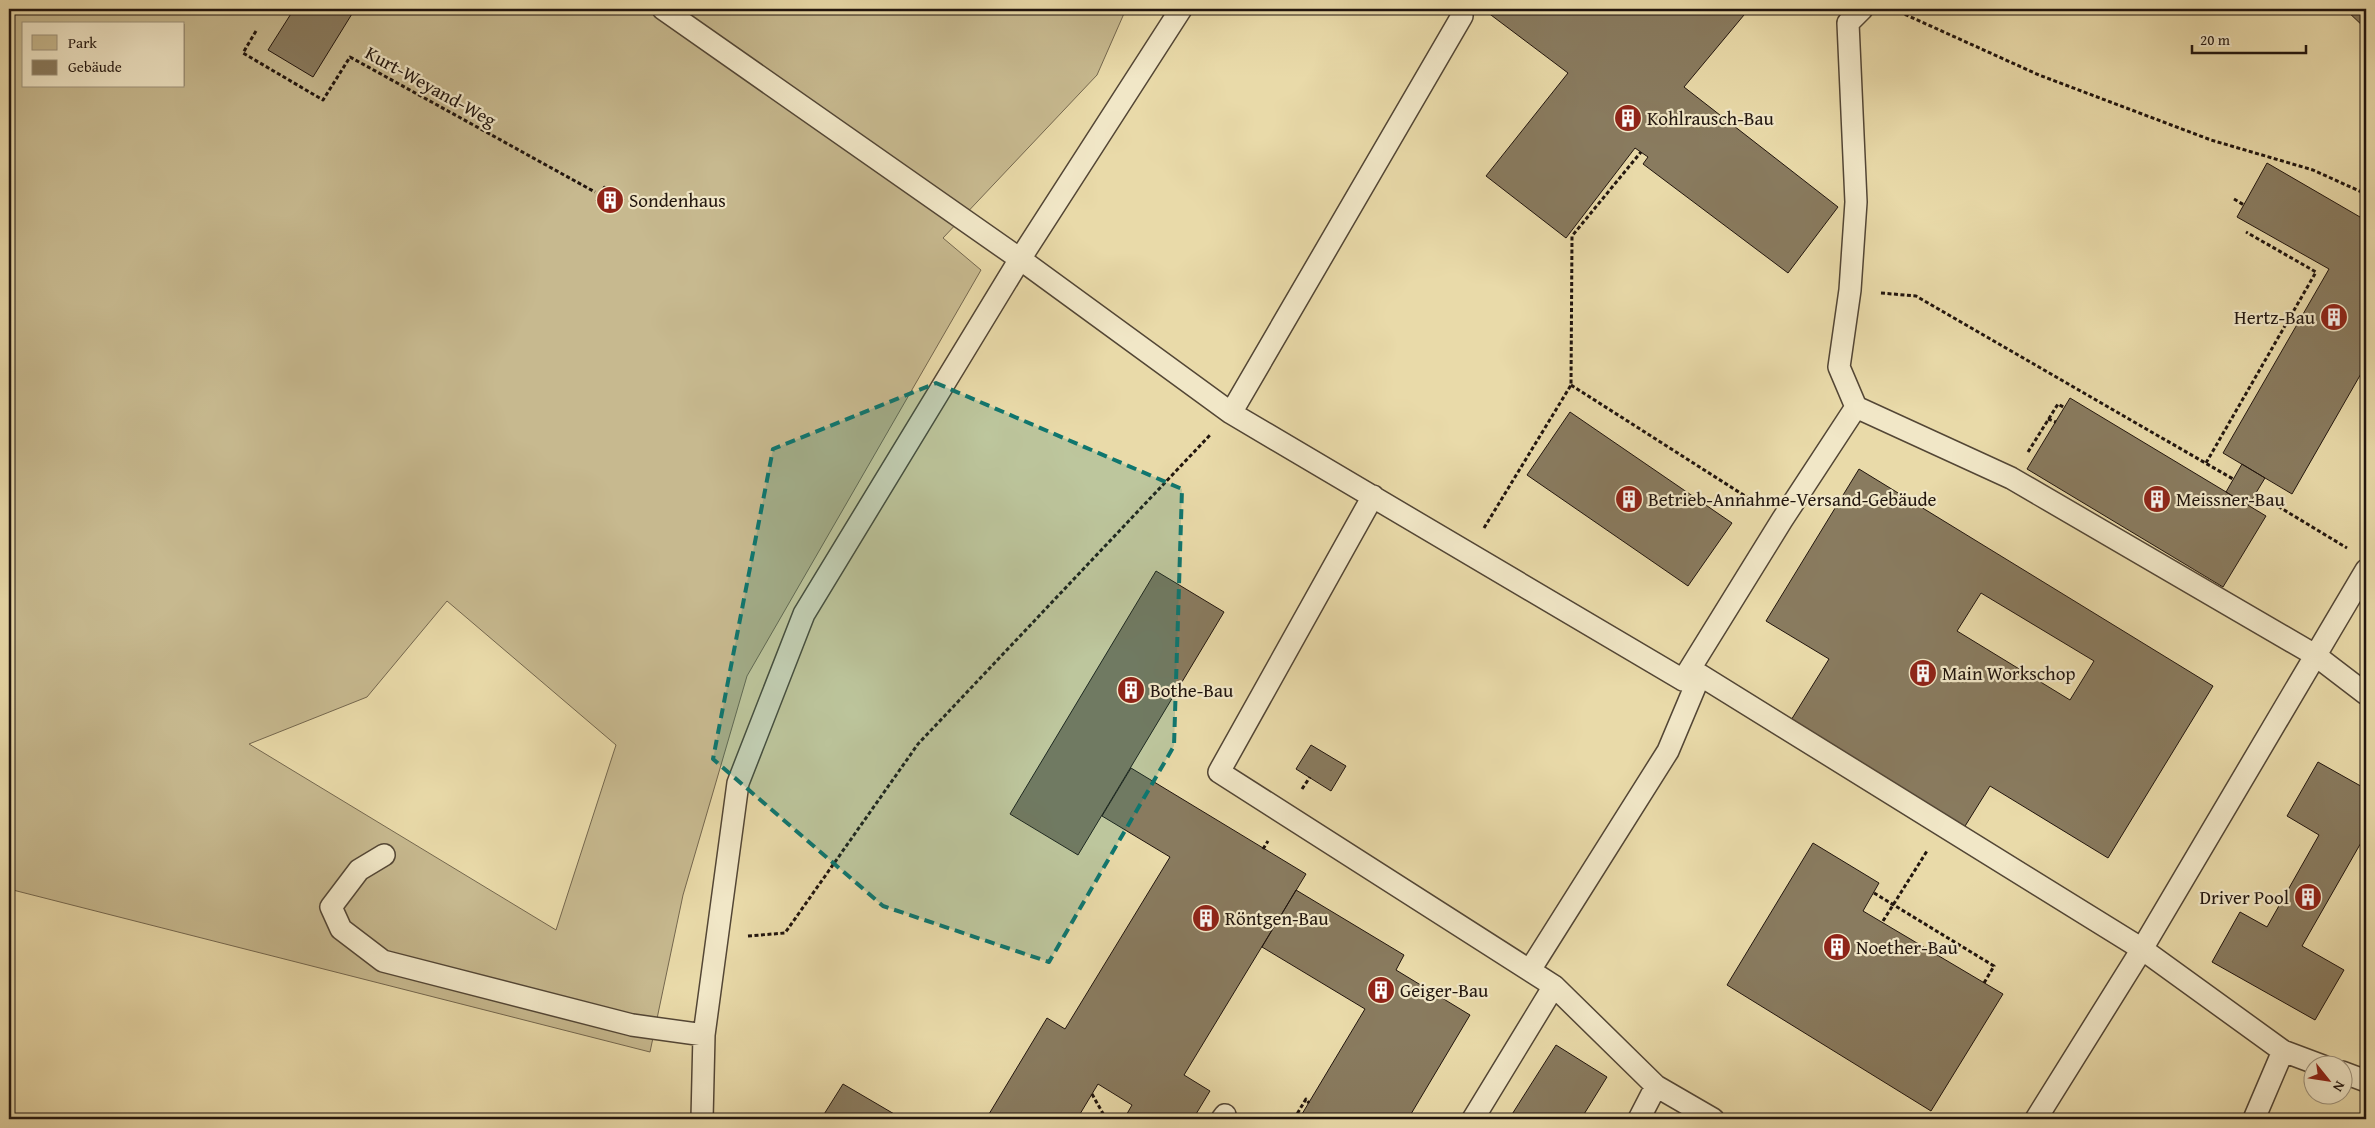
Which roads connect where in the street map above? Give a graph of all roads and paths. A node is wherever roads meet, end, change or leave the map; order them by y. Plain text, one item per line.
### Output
1 (663, 9) edge
2 (1181, 9) edge
3 (1862, 9) edge
4 (1892, 9) edge
5 (1462, 16) dead end
6 (256, 31) dead end
7 (1641, 152) dead end
8 (595, 192) dead end
9 (2366, 194) edge
10 (2234, 199) dead end
11 (2244, 204) dead end
12 (2246, 232) dead end
13 (1020, 259) junction
14 (1916, 296) dead end
15 (1571, 385) junction
16 (1856, 407) junction
17 (2065, 408) dead end
18 (1231, 413) junction
19 (2048, 419) junction
20 (2056, 422) dead end
21 (2206, 463) junction
22 (2011, 478) junction
23 (2233, 478) dead end
24 (2256, 493) dead end
25 (1373, 496) junction
26 (1782, 520) junction
27 (2349, 549) dead end
28 (1468, 553) junction
29 (2366, 570) edge
30 (2315, 655) junction
31 (1692, 678) junction
32 (2366, 694) edge
33 (1943, 825) junction
34 (384, 855) dead end
35 (1874, 893) dead end
36 (1894, 905) junction
37 (1883, 921) dead end
38 (717, 939) junction
39 (2142, 949) junction
40 (1530, 970) junction
41 (1984, 983) dead end
42 (1554, 986) junction
43 (704, 1035) junction
44 (2283, 1051) junction
45 (2302, 1058) edge
46 (2352, 1076) edge
47 (2366, 1081) edge
48 (1656, 1086) junction
49 (1092, 1094) dead end
50 (1309, 1103) dead end
51 (702, 1119) edge
52 (1106, 1119) edge
53 (1294, 1119) edge
54 (1473, 1119) edge
55 (1639, 1119) edge
56 (1713, 1119) edge
57 (2036, 1119) edge
58 (2254, 1119) edge

1 - 13 lane
2 - 13 lane
3 - 16 lane
4 - 9 path
5 - 18 lane
6 - 8 path, Kurt-Weyand-Weg
7 - 15 path
10 - 11 path
12 - 21 path
13 - 18 lane
13 - 38 lane
14 - 21 path
15 - 26 path
15 - 28 path
16 - 22 lane
16 - 26 lane
17 - 19 path
18 - 25 lane
18 - 38 path
19 - 20 path
19 - 22 path
21 - 23 path
22 - 30 lane
24 - 27 path
25 - 28 lane
25 - 40 lane
26 - 31 lane
28 - 31 lane
29 - 30 lane
30 - 32 lane
30 - 39 lane
31 - 33 lane
31 - 40 lane
33 - 36 path
33 - 39 lane
34 - 43 lane
35 - 36 path
36 - 37 path
36 - 41 path
38 - 43 lane
39 - 44 lane
39 - 57 lane
40 - 42 lane
42 - 48 lane
42 - 54 lane
43 - 51 lane
44 - 45 lane
44 - 58 lane
46 - 47 lane
48 - 55 lane
48 - 56 lane
49 - 52 path
50 - 53 path

